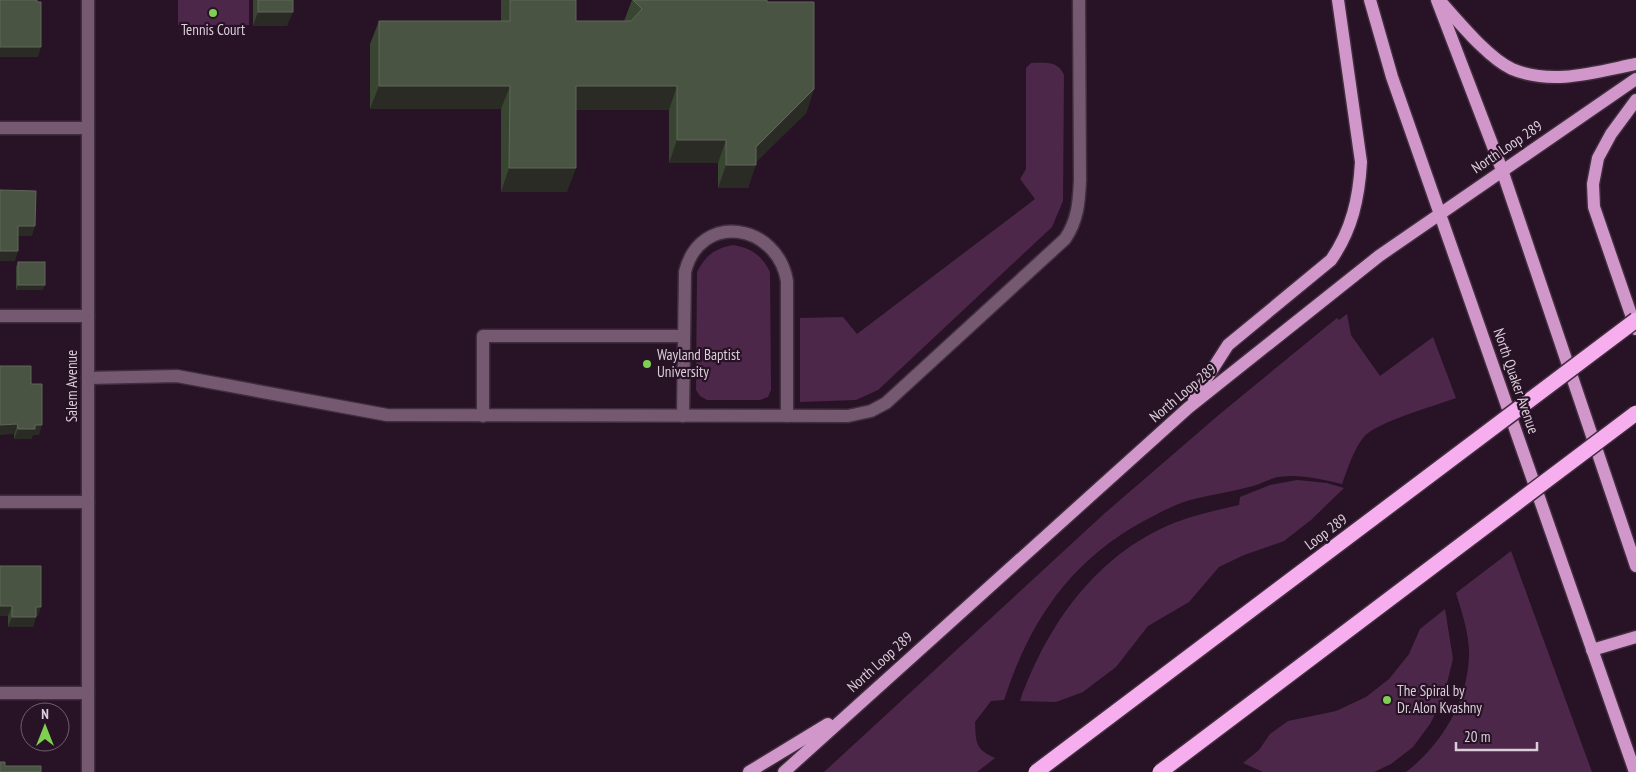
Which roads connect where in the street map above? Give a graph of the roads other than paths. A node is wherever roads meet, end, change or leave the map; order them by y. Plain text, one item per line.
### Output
1 (88, 0) edge
2 (1079, 0) edge
3 (1338, 0) edge
4 (1370, 0) edge
5 (1438, 0) edge
6 (1636, 64) edge
7 (1636, 79) edge
8 (1636, 100) edge
9 (0, 128) edge
10 (88, 128) junction
11 (1502, 170) junction
12 (1441, 212) junction
13 (0, 316) edge
14 (88, 316) junction
15 (1636, 320) edge
16 (1636, 329) edge
17 (683, 336) junction
18 (88, 378) junction
19 (1188, 408) junction
20 (1636, 413) edge
21 (483, 416) junction
22 (683, 416) junction
23 (786, 416) junction
24 (0, 502) edge
25 (88, 502) junction
26 (1636, 566) edge
27 (1636, 637) edge
28 (1592, 650) junction
29 (0, 693) edge
30 (88, 693) junction
31 (853, 708) junction
32 (88, 772) edge
33 (749, 772) edge
34 (784, 772) edge
35 (1036, 772) edge
36 (1160, 772) edge
37 (1635, 772) edge

1 - 10 street, Salem Avenue
2 - 23 street
3 - 19 main road
4 - 12 main road, North Quaker Avenue
5 - 6 main road
5 - 11 main road
7 - 11 main road, North Loop 289
8 - 16 main road
9 - 10 street
10 - 14 street, Salem Avenue
11 - 12 main road, North Loop 289
11 - 26 main road
12 - 19 main road, North Loop 289
12 - 28 main road, North Quaker Avenue
13 - 14 street
14 - 18 street, Salem Avenue
15 - 35 highway, Loop 289, bridge
17 - 21 street
17 - 22 street
17 - 23 street
18 - 21 street
18 - 25 street, Salem Avenue
19 - 31 main road, North Loop 289
20 - 36 highway, bridge
21 - 22 street
22 - 23 street
24 - 25 street
25 - 30 street, Salem Avenue
27 - 28 main road
28 - 37 main road, North Quaker Avenue
29 - 30 street
30 - 32 street, Salem Avenue
31 - 33 main road
31 - 34 main road, North Loop 289

